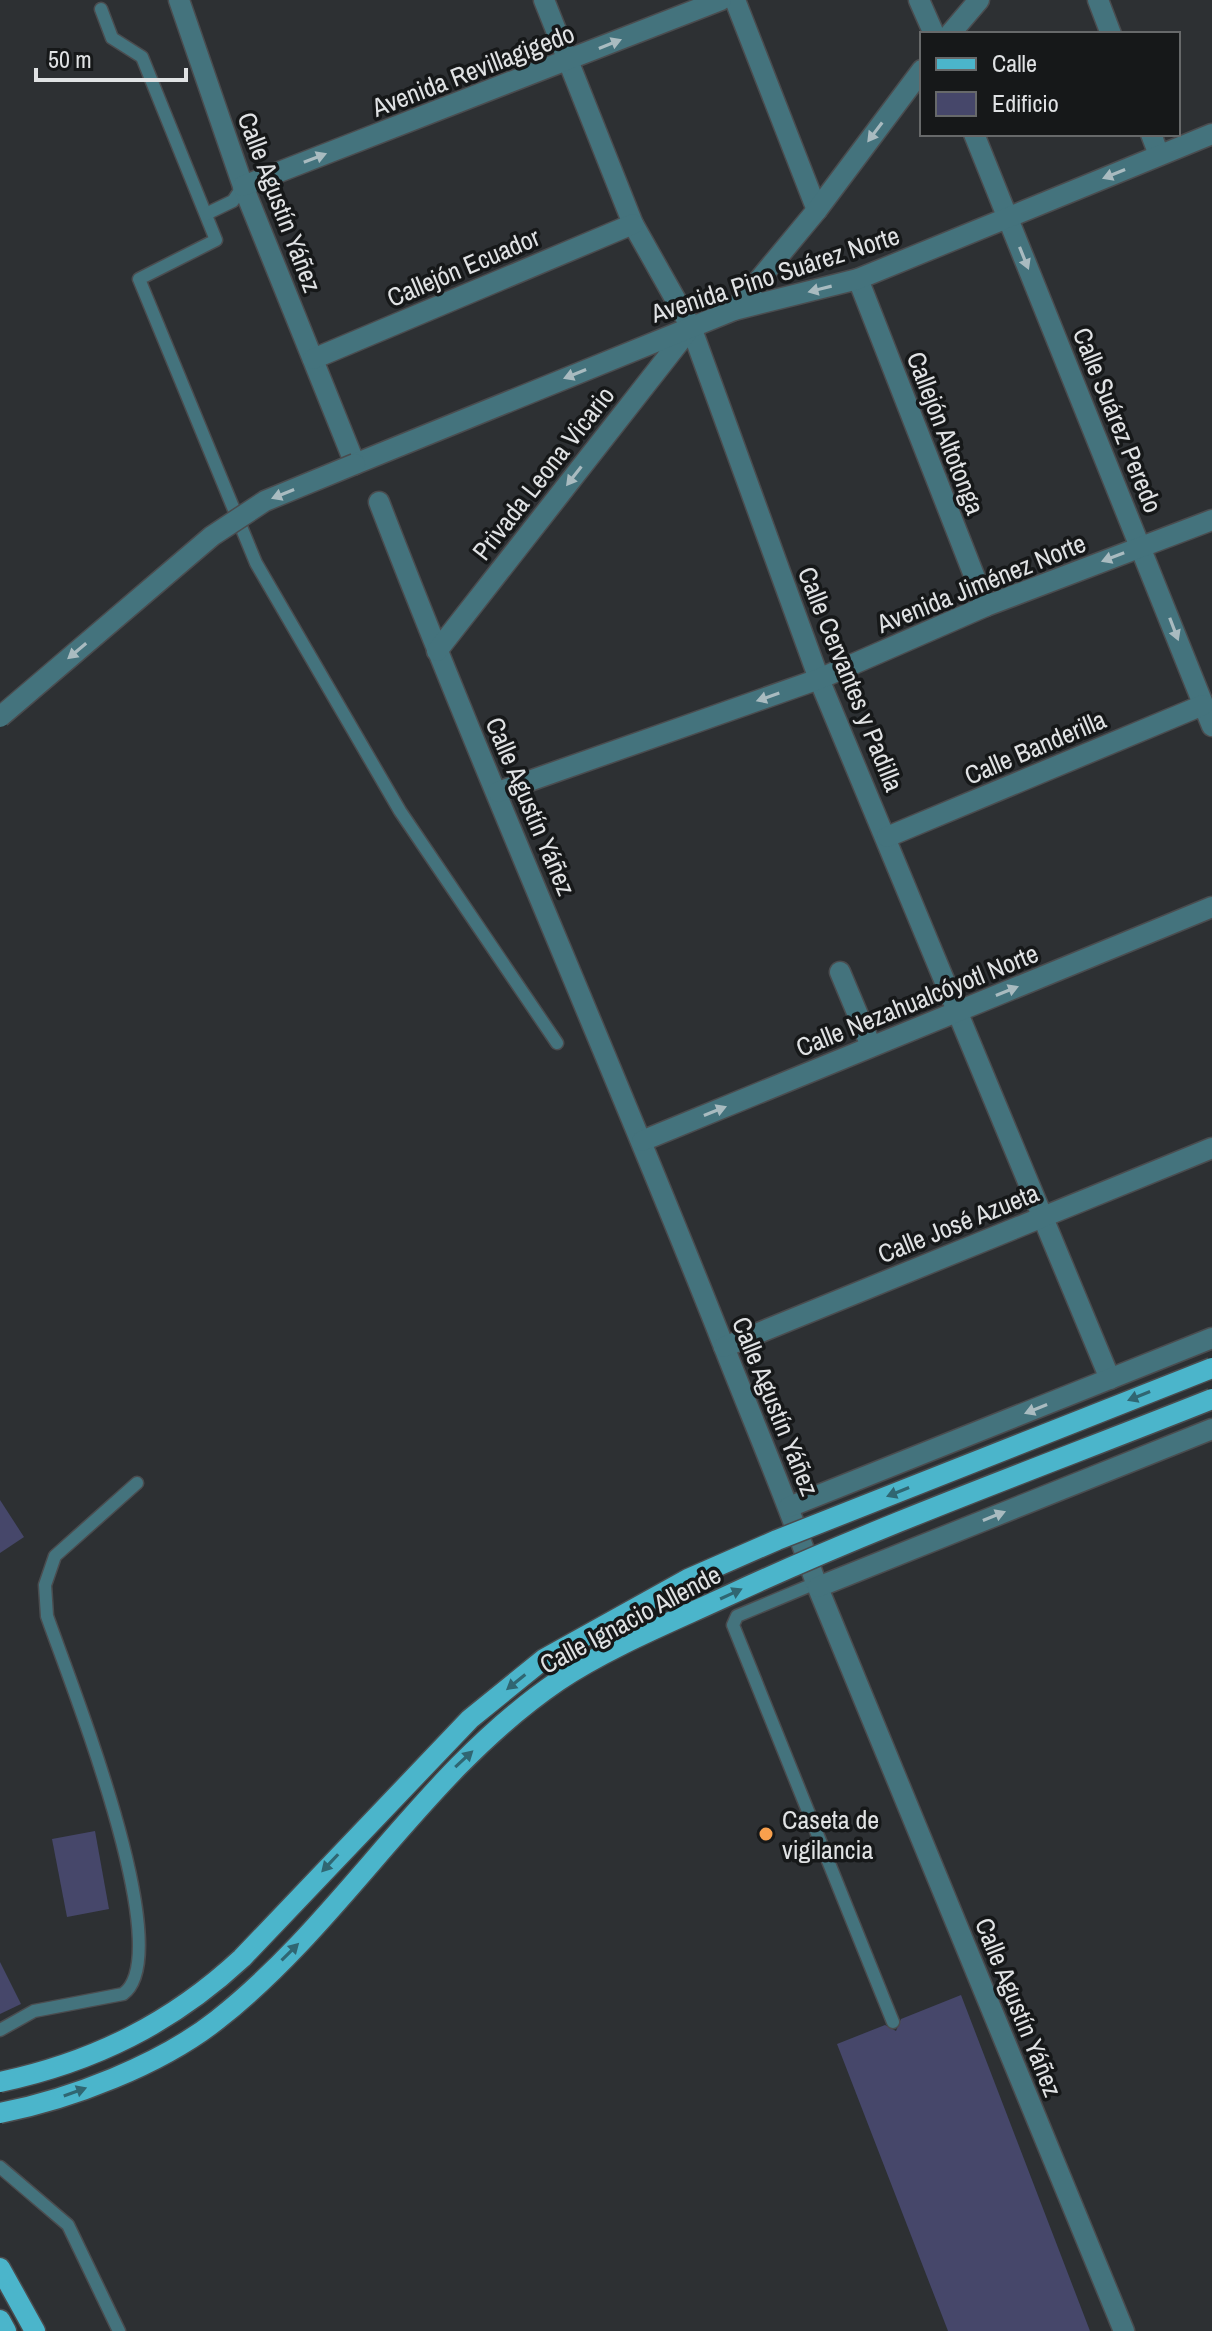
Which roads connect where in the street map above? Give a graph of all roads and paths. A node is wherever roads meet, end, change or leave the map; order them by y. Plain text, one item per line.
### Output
1 (179, 0) edge
2 (544, 0) edge
3 (721, 0) edge
4 (735, 0) edge
5 (919, 0) edge
6 (979, 0) edge
7 (1098, 0) edge
8 (101, 9) dead end
9 (933, 32) edge
10 (952, 32) edge
11 (1110, 32) edge
12 (568, 61) junction
13 (920, 73) edge
14 (1212, 134) edge
15 (975, 136) edge
16 (1152, 136) edge
17 (1159, 155) junction
18 (243, 186) junction
19 (817, 210) junction
20 (206, 214) junction
21 (1007, 217) junction
22 (633, 224) junction
23 (858, 279) junction
24 (734, 310) junction
25 (691, 327) junction
26 (313, 359) junction
27 (355, 464) junction
28 (379, 502) dead end
29 (1212, 520) edge
30 (1142, 546) junction
31 (986, 606) junction
32 (437, 651) junction
33 (819, 679) junction
34 (1203, 705) junction
35 (0, 717) edge
36 (1212, 726) edge
37 (498, 792) junction
38 (887, 837) junction
39 (1212, 907) edge
40 (840, 972) dead end
41 (958, 1011) junction
42 (557, 1043) dead end
43 (871, 1046) junction
44 (642, 1141) junction
45 (1212, 1148) edge
46 (1043, 1216) junction
47 (1212, 1338) edge
48 (724, 1347) junction
49 (1212, 1368) edge
50 (1110, 1379) junction
51 (1212, 1399) edge
52 (1212, 1429) edge
53 (137, 1483) dead end
54 (789, 1507) junction
55 (817, 1585) junction
56 (893, 2022) dead end
57 (0, 2030) edge
58 (0, 2082) edge
59 (0, 2113) edge
60 (0, 2167) edge
61 (0, 2268) edge
62 (0, 2320) edge
63 (6, 2331) edge
64 (35, 2331) edge
65 (119, 2331) edge
66 (1124, 2331) edge

1 - 18 street, Calle Agustín Yáñez
2 - 12 street, Calle Cervantes y Padilla
12 -> 3 street, Avenida Revillagigedo
4 - 19 street
5 - 9 street
6 - 10 street
7 - 11 street
8 - 20 lane
18 -> 12 street, Avenida Revillagigedo
12 - 22 street, Calle Cervantes y Padilla
13 -> 19 street
14 - 17 street, Avenida Pino Suárez Norte
15 - 21 street, Calle Suárez Peredo
16 - 17 street
17 -> 21 street, Avenida Pino Suárez Norte
18 - 20 lane
18 - 26 street, Calle Agustín Yáñez
19 - 24 street
20 - 42 lane
21 - 23 street, Avenida Pino Suárez Norte
21 -> 30 street, Calle Suárez Peredo
22 - 25 street, Calle Cervantes y Padilla
22 - 26 street, Callejón Ecuador
23 -> 24 street, Avenida Pino Suárez Norte
23 - 31 street, Callejón Altotonga
24 - 25 street, Avenida Pino Suárez Norte
25 -> 27 street, Avenida Pino Suárez Norte
25 -> 32 street, Privada Leona Vicario
25 - 33 street, Calle Cervantes y Padilla
26 - 27 street, Calle Agustín Yáñez
27 -> 35 street, Avenida Pino Suárez Norte, bridge
28 - 32 street, Calle Agustín Yáñez
29 - 30 street, Avenida Jiménez Norte
30 -> 31 street, Avenida Jiménez Norte
30 -> 34 street, Calle Suárez Peredo
31 - 33 street, Avenida Jiménez Norte
32 - 37 street, Calle Agustín Yáñez
33 -> 37 street, Avenida Jiménez Norte
33 - 38 street, Calle Cervantes y Padilla
34 - 36 street, Calle Suárez Peredo
34 - 38 street, Calle Banderilla
37 - 44 street, Calle Agustín Yáñez
38 - 41 street, Calle Cervantes y Padilla
41 -> 39 street, Calle Nezahualcóyotl Norte
40 - 43 street
41 - 43 street, Calle Nezahualcóyotl Norte
41 - 46 street, Calle Cervantes y Padilla
44 -> 43 street, Calle Nezahualcóyotl Norte
44 - 48 street, Calle Agustín Yáñez
45 - 46 street, Calle José Azueta
46 - 48 street, Calle José Azueta
46 - 50 street, Calle Cervantes y Padilla
47 - 50 street
48 - 54 street, Calle Agustín Yáñez
49 -> 58 main road, Calle Ignacio Allende, bridge
50 -> 54 street
59 -> 51 main road, Calle Ignacio Allende, bridge
55 -> 52 street
53 - 57 lane
54 - 55 street, Calle Agustín Yáñez
55 - 56 lane
55 - 66 street, Calle Agustín Yáñez
60 - 65 lane
61 - 64 main road
62 - 63 main road

